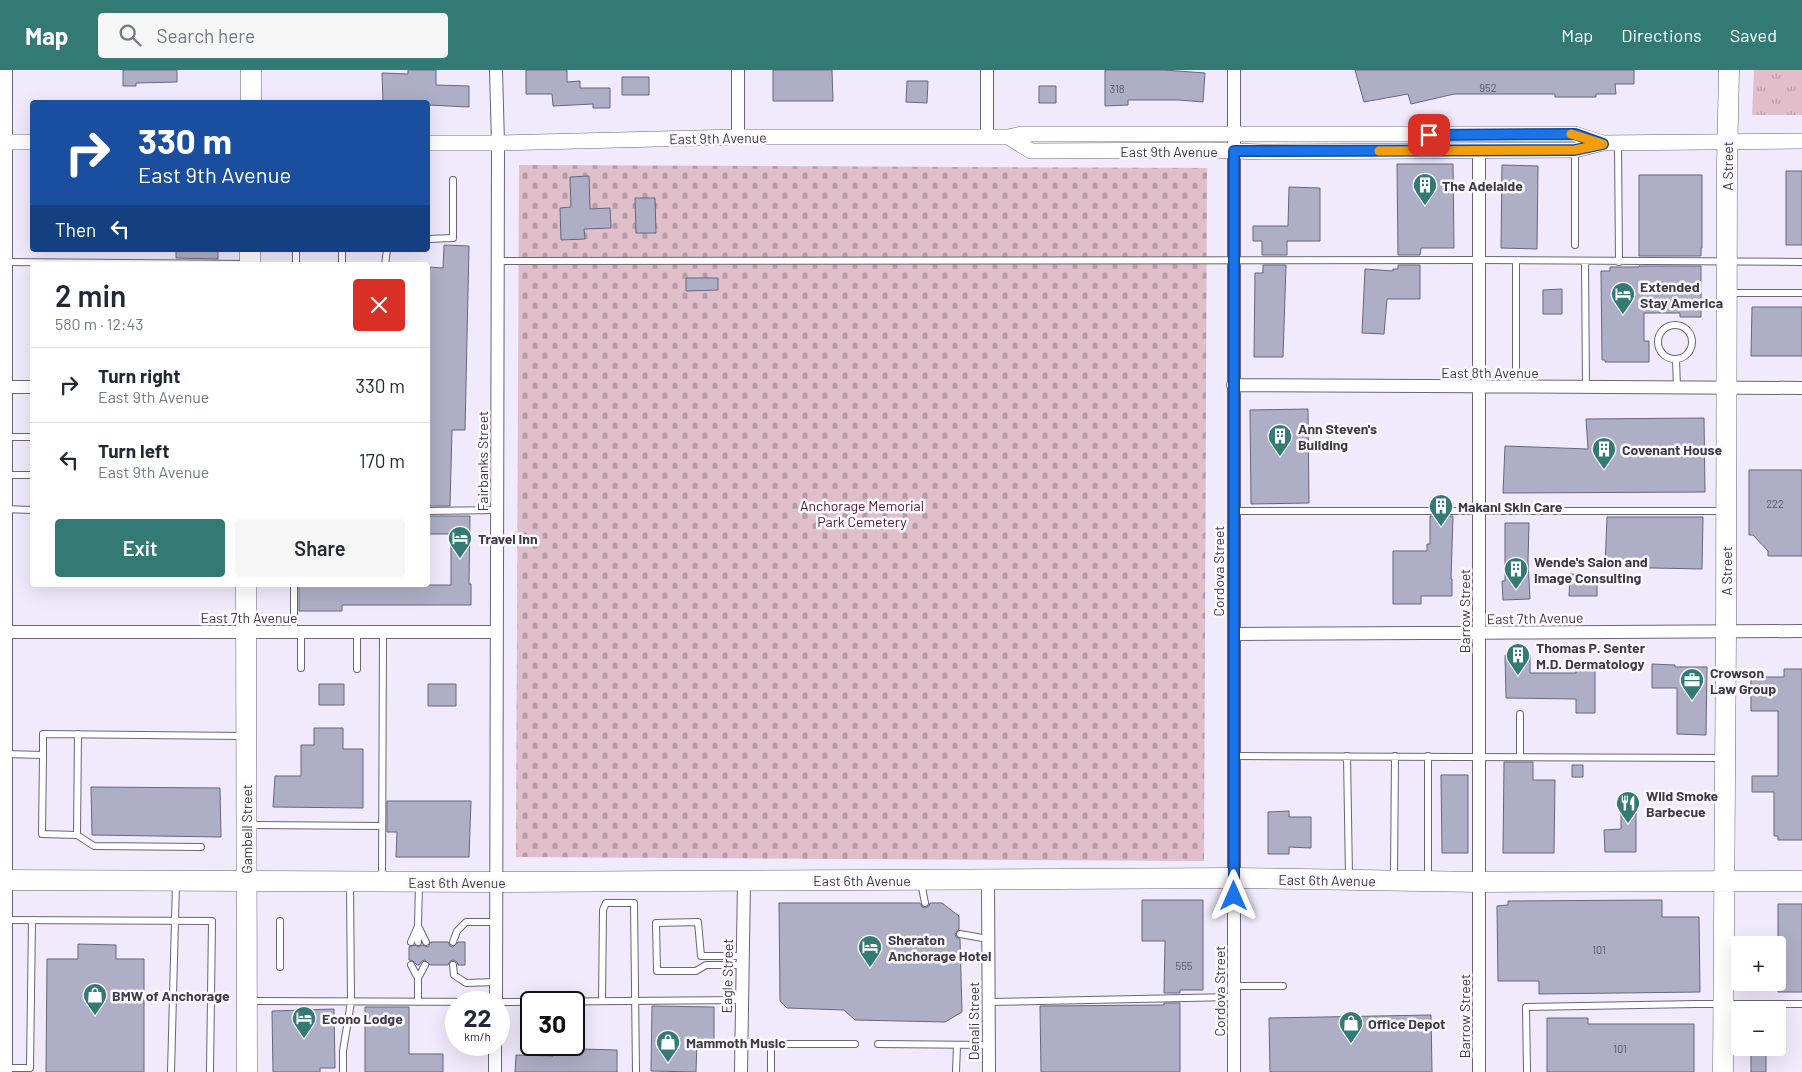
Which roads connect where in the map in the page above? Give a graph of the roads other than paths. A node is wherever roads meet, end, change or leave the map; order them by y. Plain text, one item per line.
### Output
1 (6, 70) edge
2 (251, 70) edge
3 (496, 70) edge
4 (738, 70) edge
5 (987, 70) edge
6 (1234, 70) edge
7 (1729, 70) edge
8 (251, 100) edge
9 (1234, 134) junction
10 (738, 137) junction
11 (987, 137) junction
12 (1008, 137) junction
13 (1802, 141) edge
14 (3, 142) edge
15 (30, 142) edge
16 (1727, 142) junction
17 (430, 143) edge
18 (498, 143) junction
19 (1610, 143) junction
20 (1479, 150) junction
21 (1575, 150) junction
22 (1234, 151) junction
23 (453, 180) dead end
24 (430, 239) edge
25 (1575, 245) dead end
26 (1233, 260) junction
27 (1479, 260) junction
28 (497, 261) junction
29 (1516, 261) junction
30 (6, 262) junction
31 (30, 262) edge
32 (1585, 262) junction
33 (1619, 262) junction
34 (1727, 262) junction
35 (1802, 262) edge
36 (1727, 293) junction
37 (1802, 293) edge
38 (1676, 359) junction
39 (1233, 385) junction
40 (1479, 386) junction
41 (3, 387) edge
42 (30, 387) edge
43 (1516, 387) junction
44 (1586, 387) junction
45 (1677, 388) junction
46 (1726, 388) junction
47 (1802, 388) edge
48 (6, 437) junction
49 (30, 437) edge
50 (6, 475) junction
51 (30, 475) edge
52 (3, 509) edge
53 (30, 510) edge
54 (497, 510) junction
55 (430, 511) edge
56 (1233, 511) junction
57 (1726, 511) junction
58 (1479, 512) junction
59 (246, 587) edge
60 (294, 587) edge
61 (1726, 631) junction
62 (1802, 631) edge
63 (3, 632) edge
64 (246, 632) junction
65 (298, 632) junction
66 (357, 632) junction
67 (382, 632) junction
68 (497, 632) junction
69 (1234, 634) junction
70 (1479, 634) junction
71 (301, 668) dead end
72 (357, 669) dead end
73 (1520, 714) dead end
74 (78, 734) junction
75 (246, 736) junction
76 (3, 754) edge
77 (43, 755) junction
78 (1234, 756) junction
79 (1347, 756) junction
80 (1395, 756) junction
81 (1428, 756) junction
82 (1479, 756) junction
83 (1520, 756) junction
84 (1725, 758) junction
85 (246, 825) junction
86 (382, 826) junction
87 (76, 835) junction
88 (201, 847) dead end
89 (1234, 878) junction
90 (3, 880) edge
91 (744, 880) junction
92 (920, 880) junction
93 (988, 880) junction
94 (1349, 880) junction
95 (1723, 880) junction
96 (176, 881) junction
97 (1394, 881) junction
98 (1802, 881) edge
99 (246, 882) junction
100 (350, 882) junction
101 (382, 882) junction
102 (419, 882) junction
103 (497, 882) junction
104 (1428, 882) junction
105 (1479, 882) junction
106 (925, 903) dead end
107 (6, 920) junction
108 (32, 920) junction
109 (175, 921) junction
110 (280, 922) dead end
111 (496, 922) junction
112 (418, 926) junction
113 (960, 934) dead end
114 (988, 940) junction
115 (453, 942) dead end
116 (743, 961) junction
117 (453, 965) dead end
118 (280, 967) dead end
119 (418, 978) junction
120 (496, 982) junction
121 (1283, 986) dead end
122 (3, 990) edge
123 (496, 991) edge
124 (1234, 991) junction
125 (742, 1000) junction
126 (247, 1001) junction
127 (602, 1001) junction
128 (636, 1001) junction
129 (351, 1002) junction
130 (418, 1002) junction
131 (445, 1002) edge
132 (510, 1002) edge
133 (988, 1002) junction
134 (1723, 1004) junction
135 (1802, 1004) edge
136 (741, 1044) junction
137 (855, 1044) dead end
138 (878, 1044) dead end
139 (771, 1045) junction
140 (957, 1045) junction
141 (988, 1045) junction
142 (495, 1056) edge
143 (4, 1069) edge
144 (171, 1072) edge
145 (210, 1072) edge
146 (247, 1072) edge
147 (344, 1072) edge
148 (495, 1072) edge
149 (636, 1072) edge
150 (741, 1072) edge
151 (771, 1072) edge
152 (956, 1072) edge
153 (989, 1072) edge
154 (1234, 1072) edge
155 (1479, 1072) edge
156 (1527, 1072) edge
157 (1723, 1072) edge

1 - 14 street
2 - 8 main road
3 - 18 street, Fairbanks Street
4 - 10 street
5 - 11 street
6 - 9 street, Cordova Street
7 - 16 main road, A Street
9 - 12 street, East 9th Avenue
9 - 19 street, East 9th Avenue
9 - 22 street, Cordova Street
10 - 11 street, East 9th Avenue
10 - 18 street, East 9th Avenue
11 - 12 street, East 9th Avenue
12 - 22 street, East 9th Avenue
13 - 16 street, East 9th Avenue
14 - 15 street
14 - 30 street
16 - 19 street, East 9th Avenue
16 - 34 main road, A Street
17 - 18 street, East 9th Avenue
18 - 28 street, Fairbanks Street
19 - 21 street, East 9th Avenue
19 - 33 lane
20 - 21 street, East 9th Avenue
20 - 22 street, East 9th Avenue
20 - 27 street, Barrow Street
21 - 25 lane
22 - 26 street, Cordova Street
23 - 24 lane
26 - 27 lane
26 - 28 lane
26 - 39 street, Cordova Street
27 - 29 lane
27 - 40 street, Barrow Street
28 - 54 street, Fairbanks Street
29 - 32 lane
29 - 43 lane
30 - 31 lane
30 - 41 street
32 - 33 lane
32 - 44 lane
33 - 34 lane
34 - 35 lane
34 - 36 main road, A Street
36 - 37 lane
36 - 46 main road, A Street
38 - 38 lane
38 - 45 lane
39 - 40 street, East 8th Avenue
39 - 56 street, Cordova Street
40 - 43 street, East 8th Avenue
40 - 58 street, Barrow Street
41 - 42 street
41 - 48 street
43 - 44 street, East 8th Avenue
44 - 45 street, East 8th Avenue
45 - 46 street, East 8th Avenue
46 - 47 street, East 8th Avenue
46 - 57 main road, A Street
48 - 49 lane
48 - 50 street
50 - 51 lane
50 - 52 street
52 - 53 lane
52 - 63 street
54 - 55 lane
54 - 68 street, Fairbanks Street
56 - 58 lane
56 - 69 street, Cordova Street
57 - 58 lane
57 - 61 main road, A Street
58 - 70 street, Barrow Street
59 - 64 main road, Gambell Street
60 - 65 lane
61 - 62 street, East 7th Avenue
61 - 70 street, East 7th Avenue
61 - 84 main road, A Street
63 - 64 street, East 7th Avenue
63 - 76 street
64 - 65 street, East 7th Avenue
64 - 75 main road, Gambell Street
65 - 66 street, East 7th Avenue
65 - 71 lane
66 - 67 street, East 7th Avenue
66 - 72 lane
67 - 68 street, East 7th Avenue
67 - 86 lane
68 - 103 street, Fairbanks Street
69 - 70 street, East 7th Avenue
69 - 78 street, Cordova Street
70 - 82 street, Barrow Street
73 - 83 lane
74 - 75 lane
74 - 77 lane
74 - 87 lane
75 - 85 main road, Gambell Street
76 - 77 lane
76 - 90 street
77 - 87 lane
78 - 79 lane
78 - 89 street, Cordova Street
79 - 80 lane
79 - 94 lane
80 - 81 lane
80 - 97 lane
81 - 82 lane
81 - 104 lane
82 - 83 lane
82 - 105 street, Barrow Street
83 - 84 lane
84 - 95 main road, A Street
85 - 86 lane
85 - 99 main road, Gambell Street
86 - 101 lane
87 - 88 lane
89 - 93 main road, East 6th Avenue
89 - 94 main road, East 6th Avenue
89 - 124 street, Cordova Street
90 - 96 main road, East 6th Avenue
90 - 107 street
91 - 92 main road, East 6th Avenue
91 - 103 main road, East 6th Avenue
91 - 116 street, Eagle Street
92 - 93 main road, East 6th Avenue
92 - 106 lane
93 - 114 street, Denali Street
94 - 97 main road, East 6th Avenue
95 - 98 main road, East 6th Avenue
95 - 105 main road, East 6th Avenue
95 - 134 main road, A Street
96 - 99 main road, East 6th Avenue
96 - 109 lane
97 - 104 main road, East 6th Avenue
99 - 100 main road, East 6th Avenue
99 - 126 main road, Gambell Street
100 - 101 main road, East 6th Avenue
100 - 129 lane
101 - 102 main road, East 6th Avenue
102 - 103 main road, East 6th Avenue
102 - 112 lane
103 - 111 street, Fairbanks Street
104 - 105 main road, East 6th Avenue
105 - 155 street, Barrow Street
107 - 108 lane
107 - 122 street
108 - 109 lane
108 - 143 lane
109 - 144 lane
109 - 145 lane
110 - 118 lane
111 - 115 lane
111 - 120 street, Fairbanks Street
112 - 112 lane
113 - 114 lane
114 - 133 street, Denali Street
116 - 116 lane
116 - 125 street, Eagle Street
117 - 120 lane
119 - 119 lane
119 - 130 lane
120 - 123 street, Fairbanks Street
121 - 124 lane
122 - 143 street
124 - 133 lane
124 - 154 street, Cordova Street
125 - 128 lane
125 - 136 street, Eagle Street
126 - 129 lane
126 - 146 main road, Gambell Street
127 - 128 lane
127 - 128 lane
127 - 132 lane
128 - 149 lane
129 - 130 lane
129 - 147 lane
130 - 131 lane
133 - 141 street, Denali Street
134 - 135 lane
134 - 156 lane
134 - 157 main road, A Street
136 - 139 lane
136 - 150 street, Eagle Street
137 - 139 lane
138 - 140 lane
139 - 151 lane
140 - 141 lane
140 - 152 lane
141 - 153 street, Denali Street
142 - 148 street

